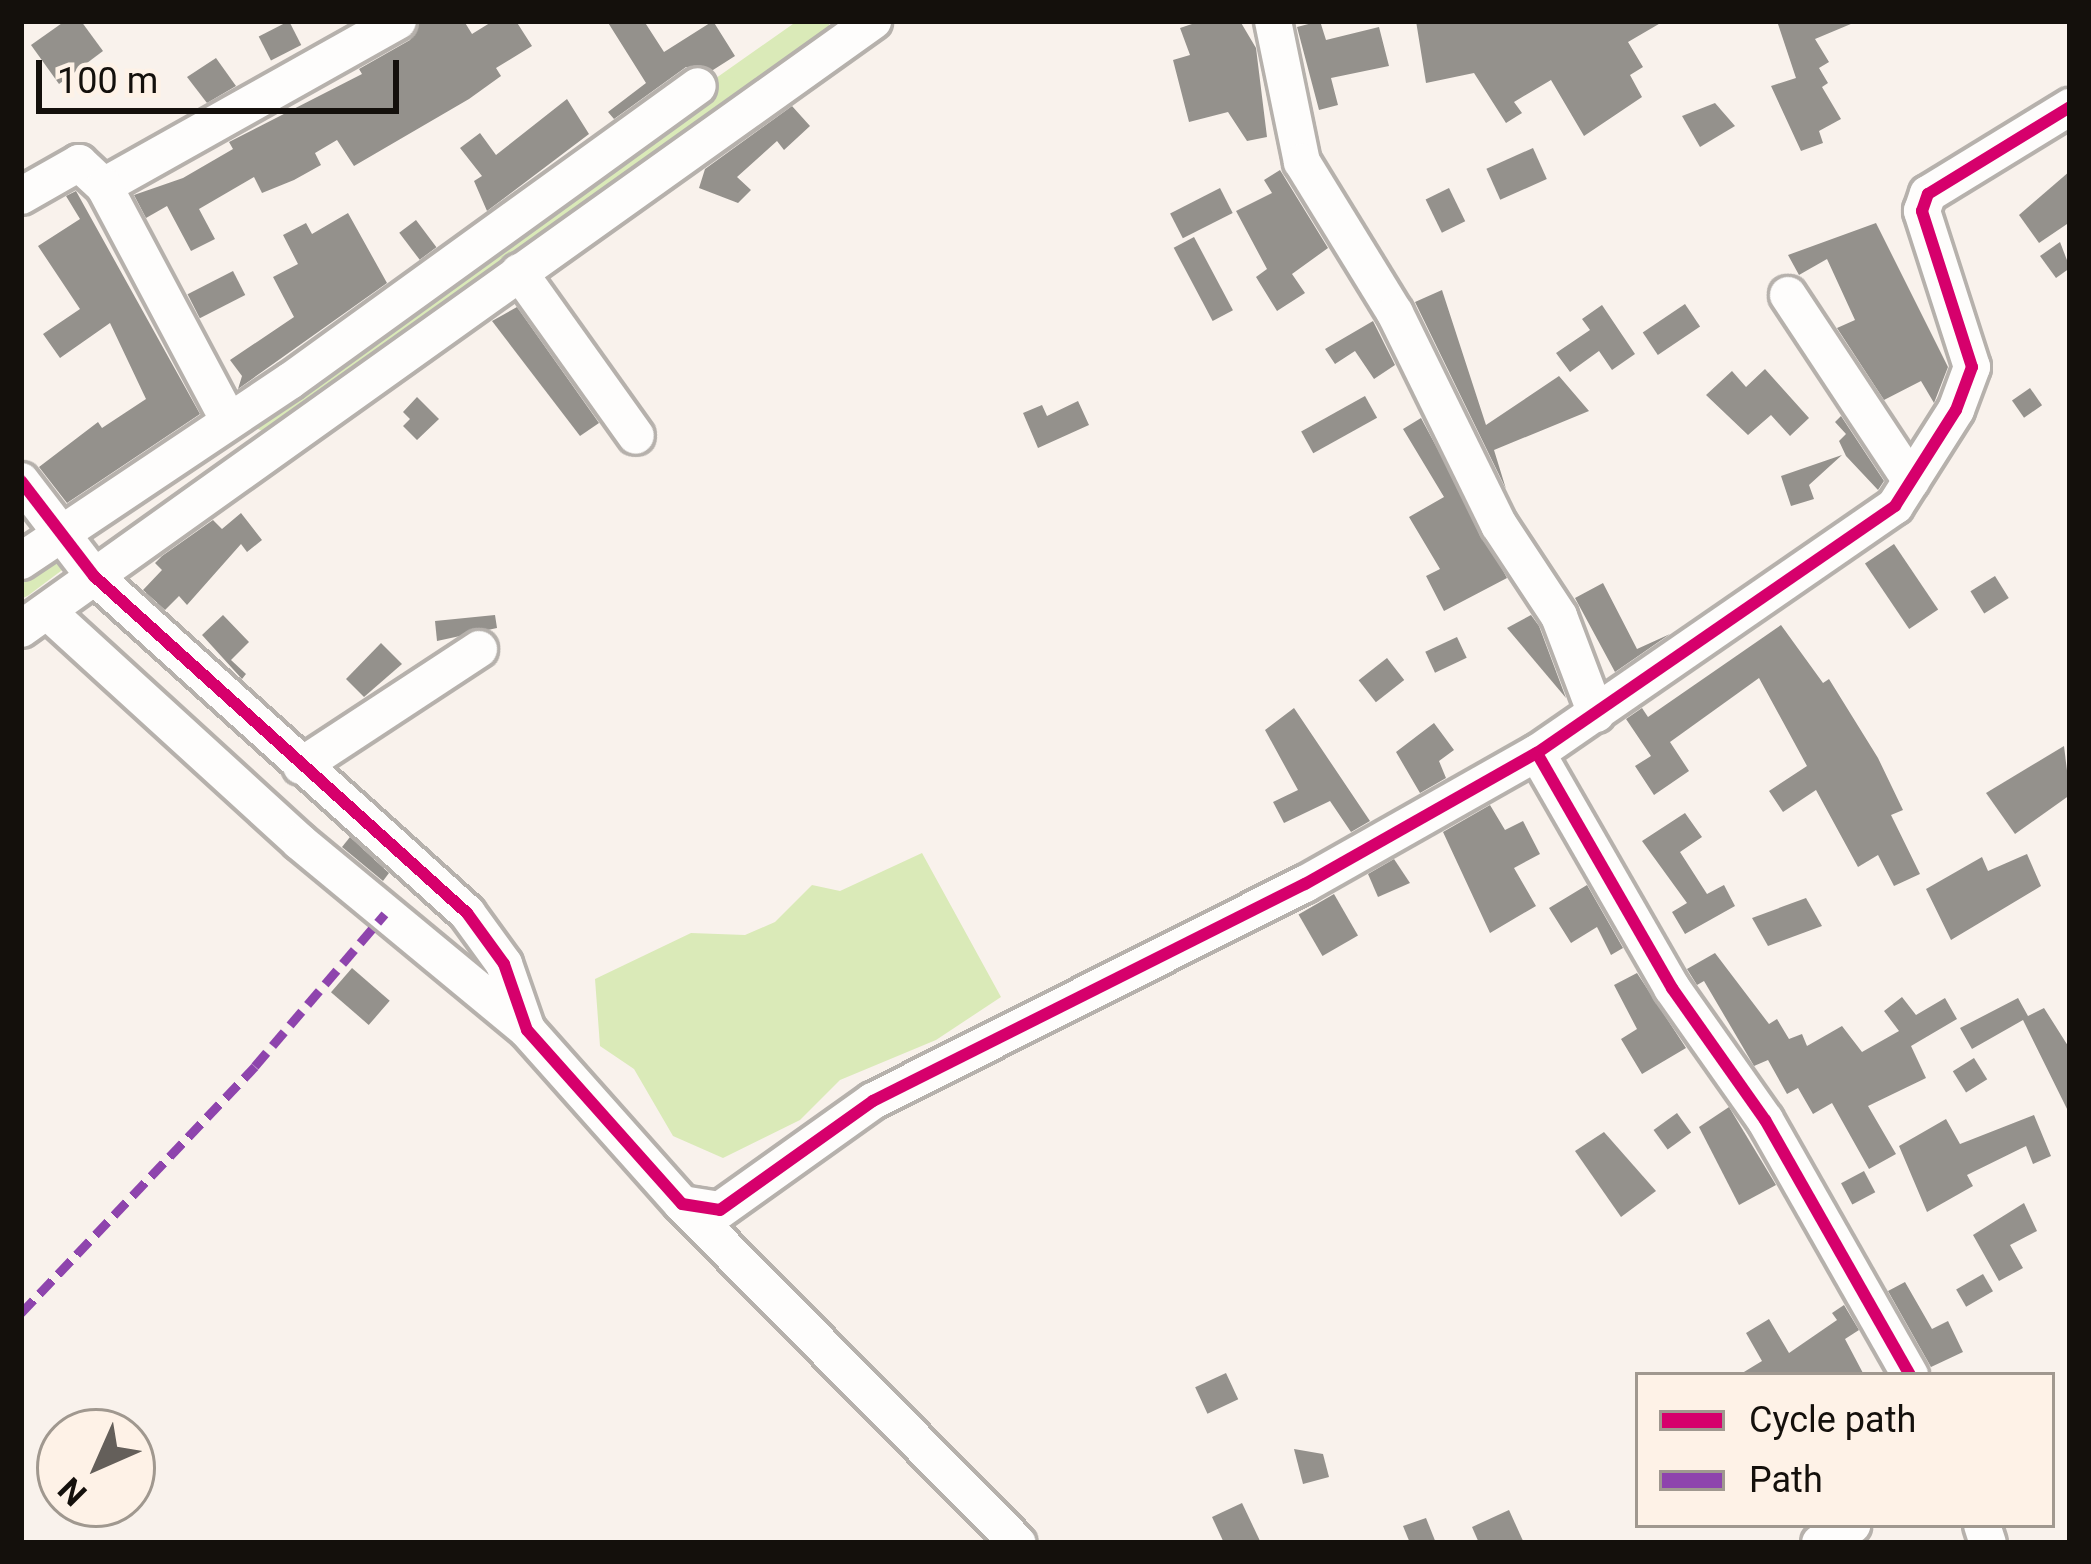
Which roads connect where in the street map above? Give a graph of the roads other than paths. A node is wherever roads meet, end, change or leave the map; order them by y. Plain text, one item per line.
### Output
1 (398, 21) edge
2 (873, 21) edge
3 (1273, 21) edge
4 (698, 86) dead end
5 (2070, 106) edge
6 (104, 186) junction
7 (21, 196) edge
8 (520, 272) junction
9 (1789, 295) dead end
10 (229, 421) junction
11 (636, 436) dead end
12 (21, 481) edge
13 (1911, 481) junction
14 (58, 534) junction
15 (21, 561) edge
16 (94, 576) junction
17 (34, 620) edge
18 (479, 649) dead end
19 (1596, 714) junction
20 (1537, 753) junction
21 (301, 766) junction
22 (527, 1030) junction
23 (682, 1204) junction
24 (1908, 1372) edge
25 (1847, 1528) edge
26 (1018, 1543) edge
27 (1820, 1543) edge

1 - 6 street
2 - 8 street
3 - 19 street
4 - 10 street
5 - 13 street
6 - 7 street
6 - 10 street
8 - 11 street
8 - 16 street
9 - 13 street
10 - 14 street
12 - 14 street
13 - 19 street
14 - 15 street
14 - 16 street
16 - 17 street
16 - 21 street
17 - 22 street
18 - 21 street
19 - 20 street
20 - 23 street
20 - 24 street
21 - 22 street
22 - 23 street
23 - 26 street
25 - 27 street

